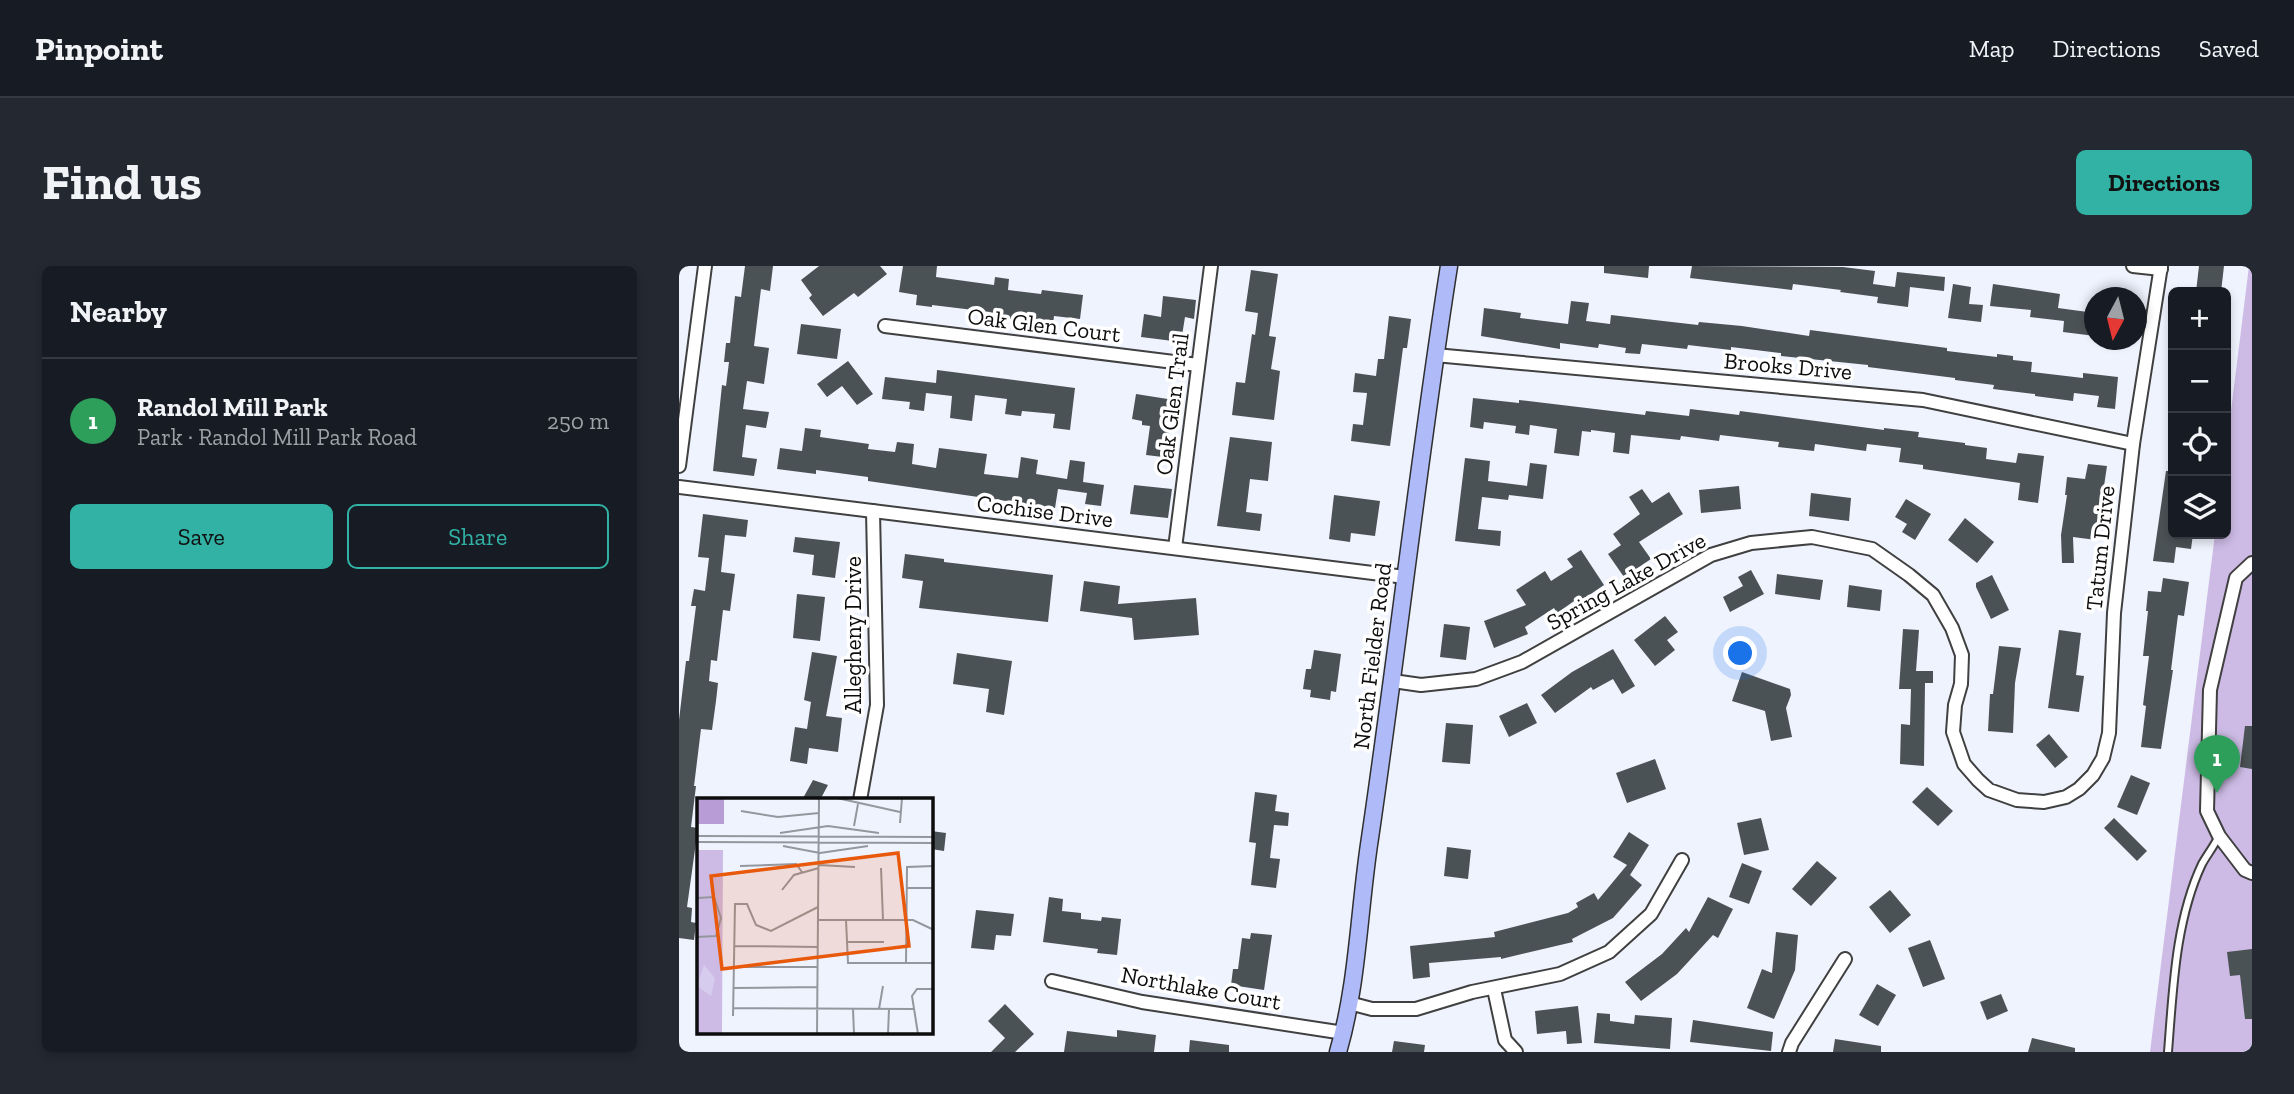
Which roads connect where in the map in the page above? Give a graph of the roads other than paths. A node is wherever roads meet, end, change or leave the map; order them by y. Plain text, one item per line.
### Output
1 (705, 266) edge
2 (1211, 266) edge
3 (1449, 266) edge
4 (2133, 266) edge
5 (2161, 268) edge
6 (885, 326) dead end
7 (1435, 355) junction
8 (1198, 365) junction
9 (2133, 444) junction
10 (679, 466) edge
11 (679, 487) edge
12 (873, 511) junction
13 (1175, 548) junction
14 (2252, 564) edge
15 (1405, 577) junction
16 (1393, 681) junction
17 (860, 798) edge
18 (2044, 802) joint
19 (2219, 836) junction
20 (1682, 860) dead end
21 (2250, 875) edge
22 (1845, 959) dead end
23 (1052, 981) dead end
24 (1494, 989) junction
25 (1349, 1003) junction
26 (1344, 1033) junction
27 (1338, 1052) edge
28 (1516, 1052) edge
29 (1789, 1052) edge
30 (2168, 1052) edge

1 - 10 street
2 - 8 street, Oak Glen Trail
3 - 7 main road, North Fielder Road
4 - 5 street
5 - 9 street, Tatum Drive
6 - 8 street, Oak Glen Court
7 - 9 street, Brooks Drive
7 - 15 main road, North Fielder Road
8 - 13 street, Oak Glen Trail
9 - 18 street, Tatum Drive
11 - 12 street, Cochise Drive
12 - 13 street, Cochise Drive
12 - 17 street, Allegheny Drive
13 - 15 street, Cochise Drive
14 - 19 street
15 - 16 main road, North Fielder Road
16 - 18 street, Spring Lake Drive
16 - 25 main road, North Fielder Road
19 - 21 street
19 - 30 lane
20 - 24 street
22 - 29 street
23 - 26 street, Northlake Court
24 - 25 street
24 - 28 street
25 - 26 main road, North Fielder Road
26 - 27 main road, North Fielder Road

